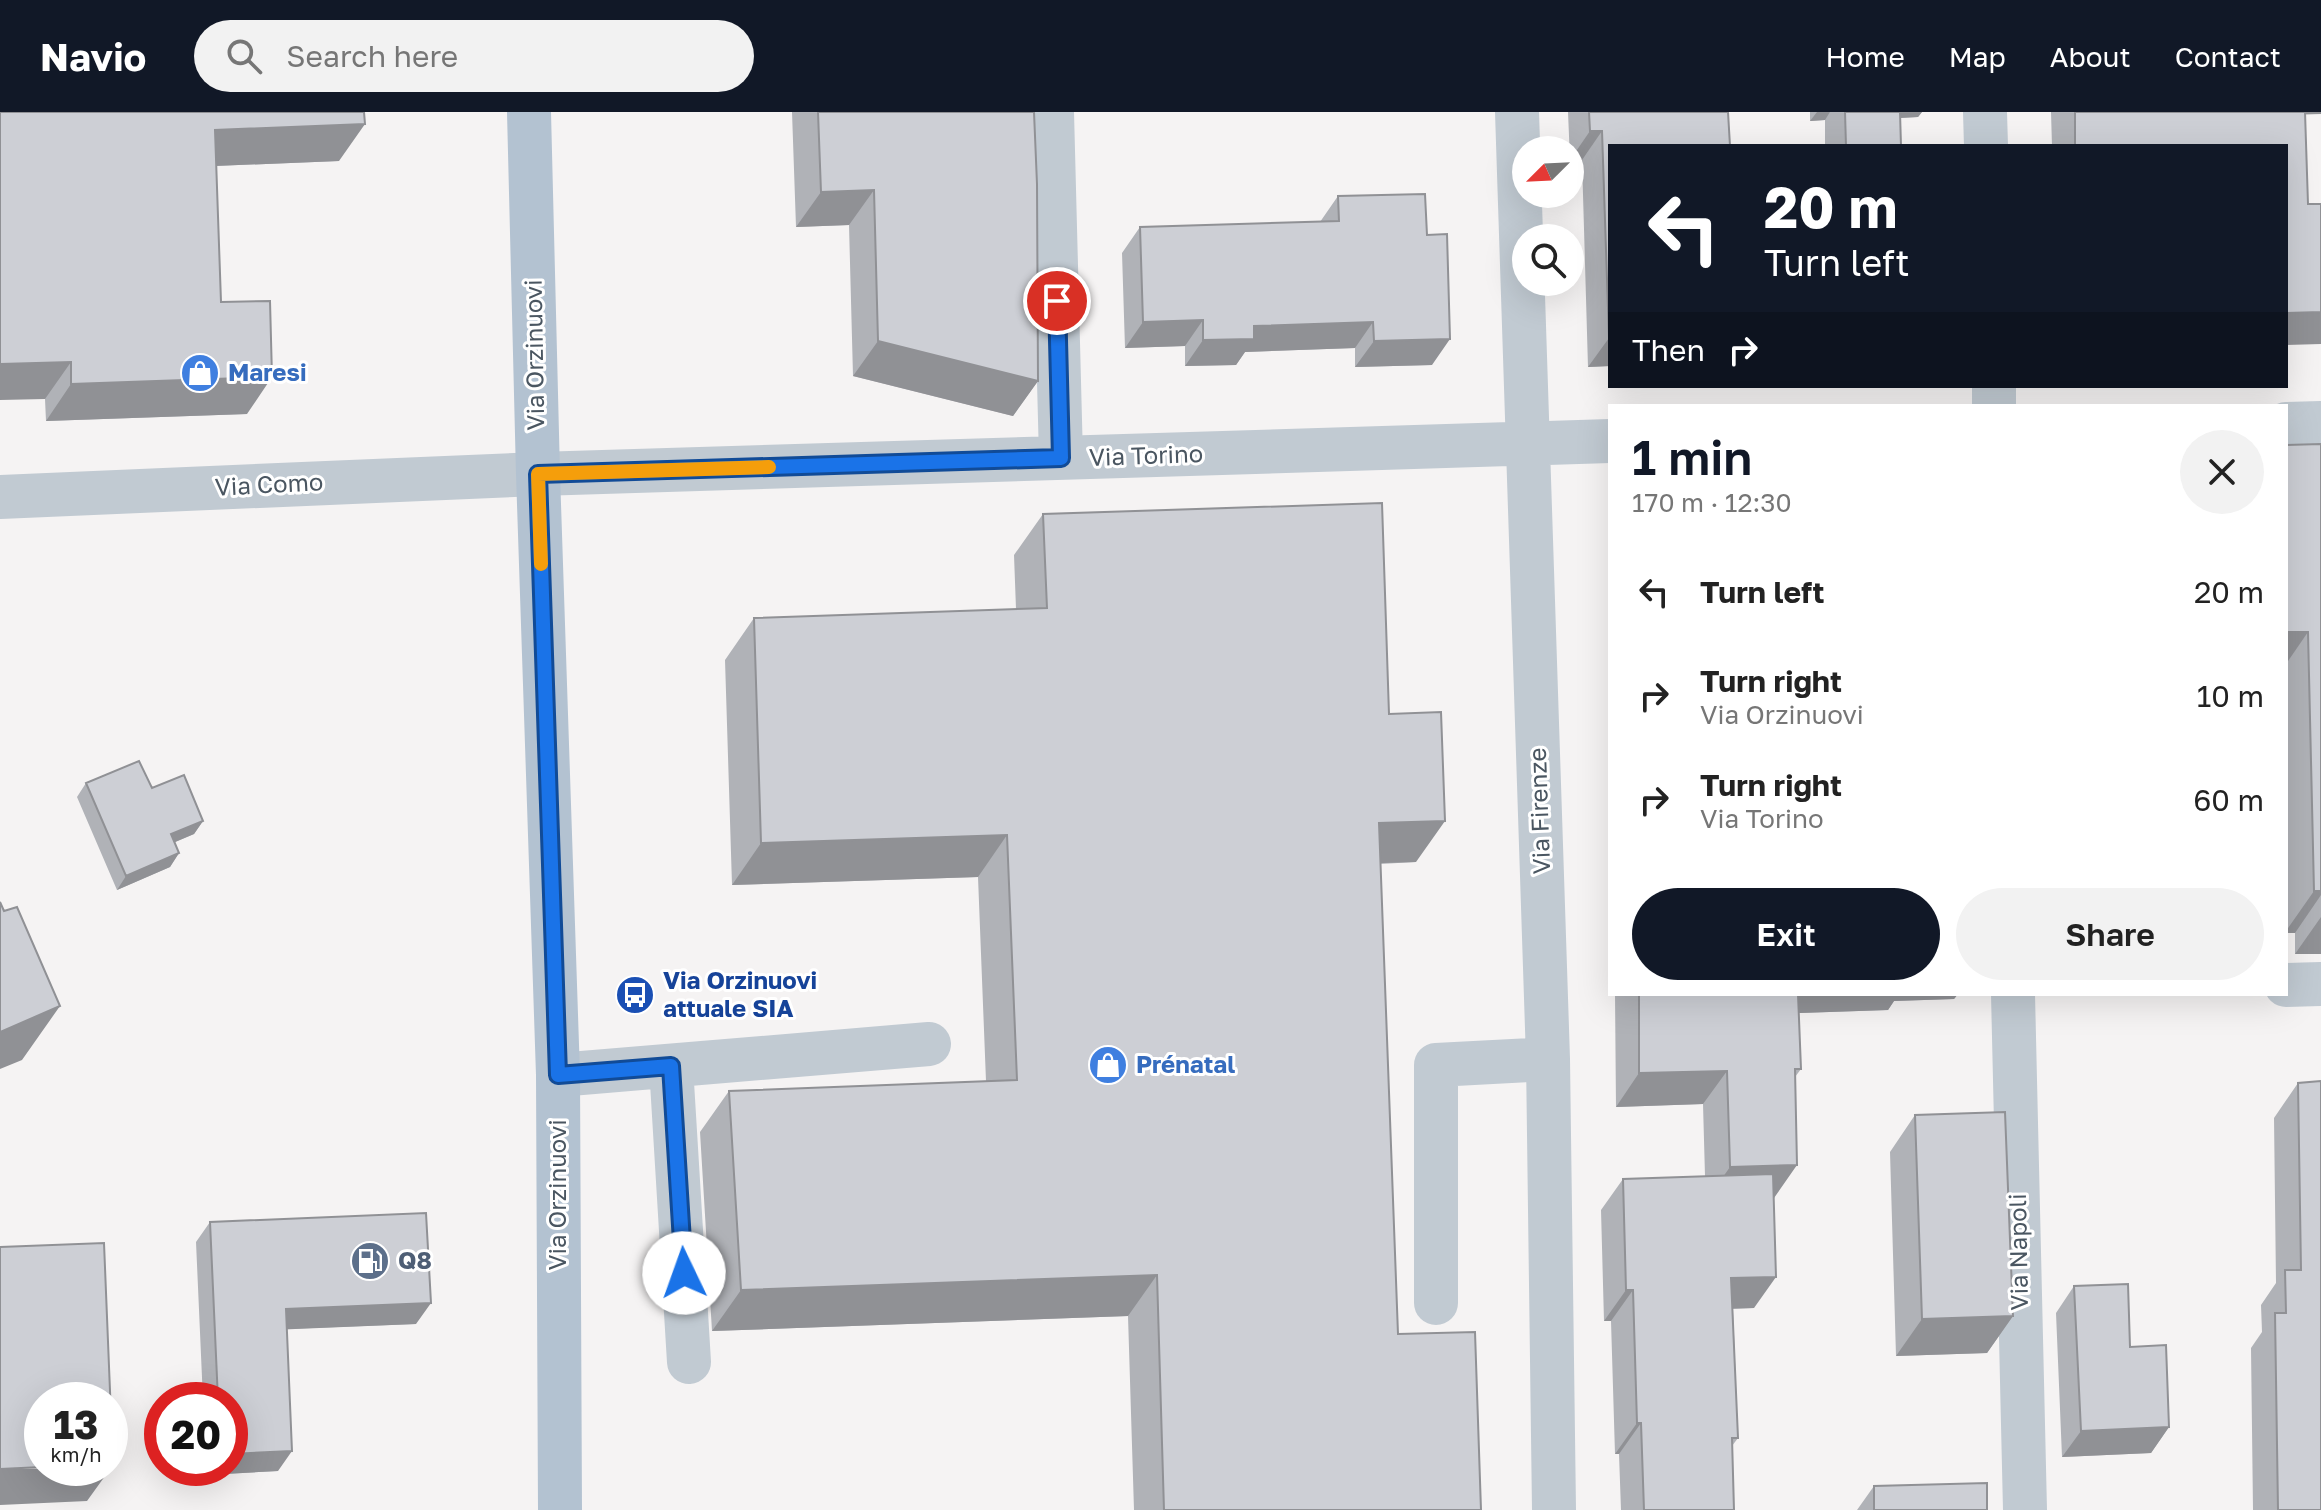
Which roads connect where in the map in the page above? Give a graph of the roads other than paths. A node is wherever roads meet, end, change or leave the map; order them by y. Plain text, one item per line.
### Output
1 (529, 112) edge
2 (1052, 112) edge
3 (1517, 112) edge
4 (1985, 112) edge
5 (1986, 144) edge
6 (2321, 423) edge
7 (2288, 424) edge
8 (1608, 441) edge
9 (1528, 442) junction
10 (1061, 458) junction
11 (538, 474) junction
12 (0, 497) edge
13 (2321, 984) edge
14 (2288, 985) edge
15 (2013, 996) edge
16 (929, 1044) dead end
17 (1548, 1059) junction
18 (671, 1066) junction
19 (558, 1075) junction
20 (1436, 1303) dead end
21 (689, 1362) dead end
22 (560, 1510) edge
23 (1554, 1510) edge
24 (2025, 1510) edge

1 - 11 main road, Via Orzinuovi
2 - 10 street
3 - 9 street, Via Firenze
4 - 5 street
6 - 7 street
8 - 9 street, Via Torino
9 - 10 street, Via Torino
9 - 17 street, Via Firenze
10 - 11 street, Via Torino
11 - 12 street, Via Como
11 - 19 main road, Via Orzinuovi
13 - 14 street
15 - 24 street, Via Napoli
16 - 18 street
17 - 20 street
17 - 23 street, Via Firenze
18 - 19 street
18 - 21 street
19 - 22 main road, Via Orzinuovi

